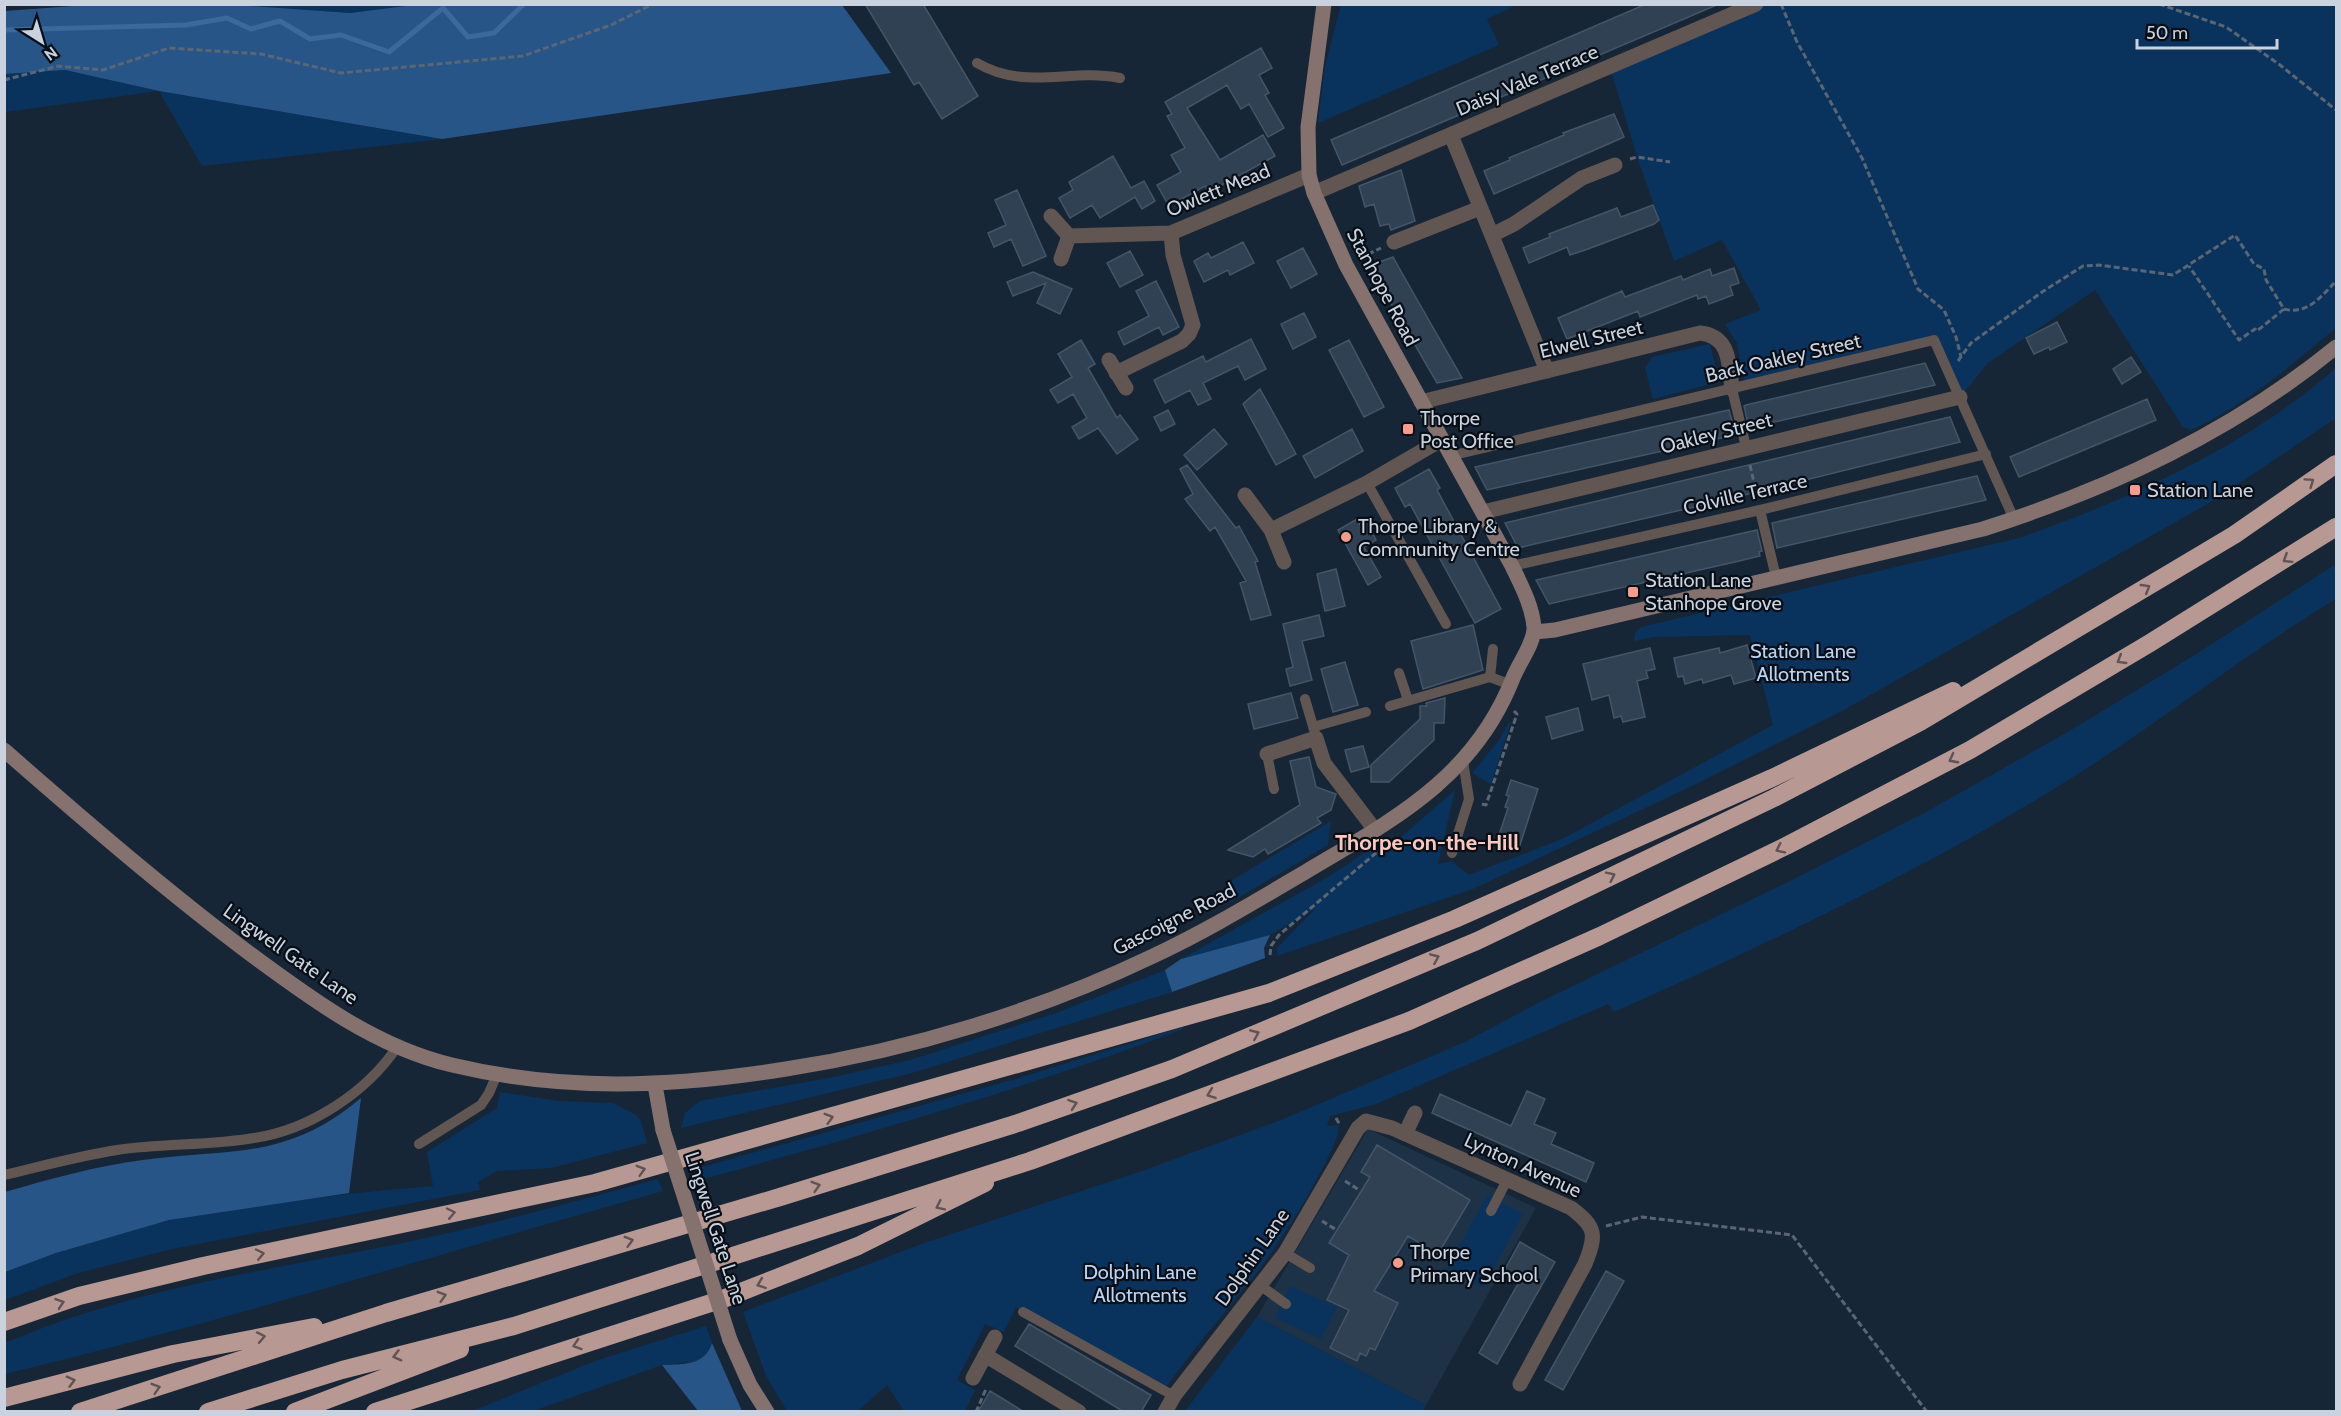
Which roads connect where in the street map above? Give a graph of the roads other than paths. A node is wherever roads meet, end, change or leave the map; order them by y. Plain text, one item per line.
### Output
1 (1324, 4) edge
2 (1756, 4) edge
3 (976, 63) dead end
4 (1120, 78) dead end
5 (1451, 135) junction
6 (1615, 165) road end
7 (1309, 175) junction
8 (1314, 193) junction
9 (1480, 208) junction
10 (1051, 216) dead end
11 (1171, 233) junction
12 (1491, 235) junction
13 (1069, 236) junction
14 (1394, 242) road end
15 (1061, 259) dead end
16 (2337, 347) edge
17 (1547, 371) junction
18 (1126, 388) dead end
19 (1732, 389) junction
20 (1960, 397) junction
21 (1421, 402) junction
22 (1441, 440) junction
23 (1746, 447) junction
24 (1986, 454) junction
25 (1450, 456) junction
26 (2337, 464) edge
27 (1368, 483) junction
28 (1245, 495) dead end
29 (1760, 510) junction
30 (1483, 512) junction
31 (2014, 519) junction
32 (2337, 527) edge
33 (1270, 530) junction
34 (1284, 562) dead end
35 (1512, 566) junction
36 (1776, 577) junction
37 (1446, 624) dead end
38 (1535, 632) junction
39 (2060, 640) junction
40 (1493, 649) dead end
41 (1399, 673) dead end
42 (1490, 677) junction
43 (1510, 685) junction
44 (1305, 699) dead end
45 (1408, 700) junction
46 (1390, 705) dead end
47 (1366, 712) dead end
48 (1315, 733) junction
49 (4, 750) edge
50 (1267, 754) joint
51 (1463, 761) junction
52 (1274, 789) dead end
53 (1375, 830) junction
54 (1452, 853) dead end
55 (397, 1047) junction
56 (497, 1074) junction
57 (655, 1085) junction
58 (1415, 1113) dead end
59 (1366, 1120) joint
60 (1405, 1134) junction
61 (419, 1144) dead end
62 (1030, 1161) junction
63 (4, 1175) edge
64 (1507, 1180) junction
65 (1491, 1211) dead end
66 (1285, 1253) junction
67 (1310, 1268) dead end
68 (1261, 1286) junction
69 (1286, 1304) dead end
70 (1023, 1312) dead end
71 (386, 1313) junction
72 (4, 1322) edge
73 (514, 1326) junction
74 (995, 1337) dead end
75 (985, 1355) junction
76 (973, 1378) dead end
77 (1520, 1384) dead end
78 (1174, 1396) junction
79 (4, 1398) edge
80 (80, 1412) edge
81 (208, 1412) edge
82 (295, 1412) edge
83 (375, 1412) edge
84 (767, 1412) edge
85 (1079, 1412) edge
86 (1165, 1412) edge

1 - 7 street, Stanhope Road
2 - 5 street, Daisy Vale Terrace
3 - 4 lane
5 - 8 street, Daisy Vale Terrace
5 - 9 street
6 - 12 street
7 - 8 street, Stanhope Road
7 - 11 street, Owlett Mead
8 - 21 street, Stanhope Road
9 - 12 street
9 - 14 street
10 - 13 street
11 - 13 street, Owlett Mead
11 - 18 street
12 - 17 street
13 - 15 street
16 - 31 street
17 - 19 street, Elwell Street
17 - 21 street, Elwell Street
19 - 20 lane, Back Oakley Street
19 - 23 lane
19 - 25 lane, Back Oakley Street
20 - 23 street, Oakley Street
20 - 24 lane, Back Oakley Street
21 - 22 street, Stanhope Road
22 - 25 street, Stanhope Road
22 - 27 street
23 - 30 street, Oakley Street
24 - 29 lane, Colville Terrace
24 - 31 lane, Back Oakley Street
25 - 30 street, Stanhope Road
39 -> 26 highway
27 - 33 street
27 - 37 lane
28 - 33 street
29 - 35 lane, Colville Terrace
29 - 36 lane
30 - 35 street, Stanhope Road
31 - 36 street
32 -> 62 highway
33 - 34 street
35 - 38 street
36 - 38 street
38 - 43 street, Gascoigne Road
71 -> 39 highway
72 -> 39 highway
40 - 42 lane
41 - 45 lane
42 - 43 lane
42 - 45 lane
43 - 51 street, Gascoigne Road
44 - 48 lane
45 - 46 lane
47 - 48 lane
48 - 50 street
48 - 53 street
49 - 55 street, Lingwell Gate Lane
50 - 52 lane
51 - 53 street, Gascoigne Road
51 - 54 lane
53 - 57 street, Gascoigne Road
55 - 56 street, Lingwell Gate Lane
55 - 63 lane
56 - 57 street, Lingwell Gate Lane
56 - 61 lane
57 - 84 street, Lingwell Gate Lane, bridge
58 - 60 street
59 - 60 street, Lynton Avenue
59 - 66 street, Dolphin Lane
60 - 64 street, Lynton Avenue
62 - 73 highway
62 -> 83 highway
64 - 65 lane
64 - 77 street, Lynton Avenue
66 - 67 lane
66 - 68 street, Dolphin Lane
68 - 69 lane
68 - 78 street, Dolphin Lane
70 - 78 lane
79 -> 71 highway
80 -> 71 highway
73 -> 81 highway
73 - 82 highway
74 - 75 street
75 - 76 street
75 - 85 street
78 - 86 street, Dolphin Lane

